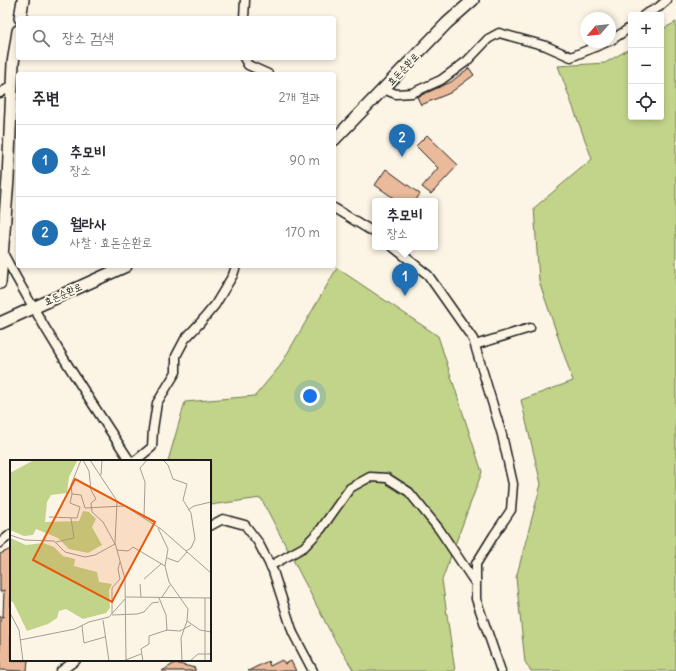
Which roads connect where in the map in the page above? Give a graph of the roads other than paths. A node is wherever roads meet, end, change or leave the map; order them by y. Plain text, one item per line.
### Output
1 (23, 0) edge
2 (245, 0) edge
3 (473, 0) edge
4 (667, 0) edge
5 (650, 12) edge
6 (20, 16) edge
7 (244, 16) edge
8 (628, 29) edge
9 (616, 37) edge
10 (16, 44) edge
11 (592, 48) edge
12 (245, 60) edge
13 (264, 72) edge
14 (12, 86) junction
15 (383, 89) junction
16 (0, 93) edge
17 (336, 138) edge
18 (336, 209) edge
19 (372, 231) edge
20 (397, 250) edge
21 (3, 253) junction
22 (122, 268) edge
23 (235, 268) edge
24 (0, 283) edge
25 (33, 308) junction
26 (0, 323) edge
27 (530, 328) dead end
28 (475, 346) junction
29 (129, 460) edge
30 (136, 460) edge
31 (211, 526) edge
32 (10, 535) edge
33 (0, 543) edge
34 (270, 566) junction
35 (476, 584) junction
36 (75, 661) edge
37 (61, 671) edge
38 (313, 671) edge
39 (501, 671) edge

1 - 6 street
2 - 7 street
3 - 15 street, 효돈순환로
4 - 5 street
8 - 9 street
10 - 14 street
11 - 15 street
12 - 13 street
14 - 16 street
14 - 21 street
15 - 17 street, 효돈순환로
18 - 19 street
20 - 28 street
21 - 24 street
21 - 25 street
22 - 25 street, 효돈순환로
23 - 30 street
25 - 26 street, 효돈순환로
25 - 29 street
27 - 28 street
28 - 35 street
31 - 34 street
32 - 33 street
34 - 35 street
34 - 38 street
35 - 39 street
36 - 37 street

